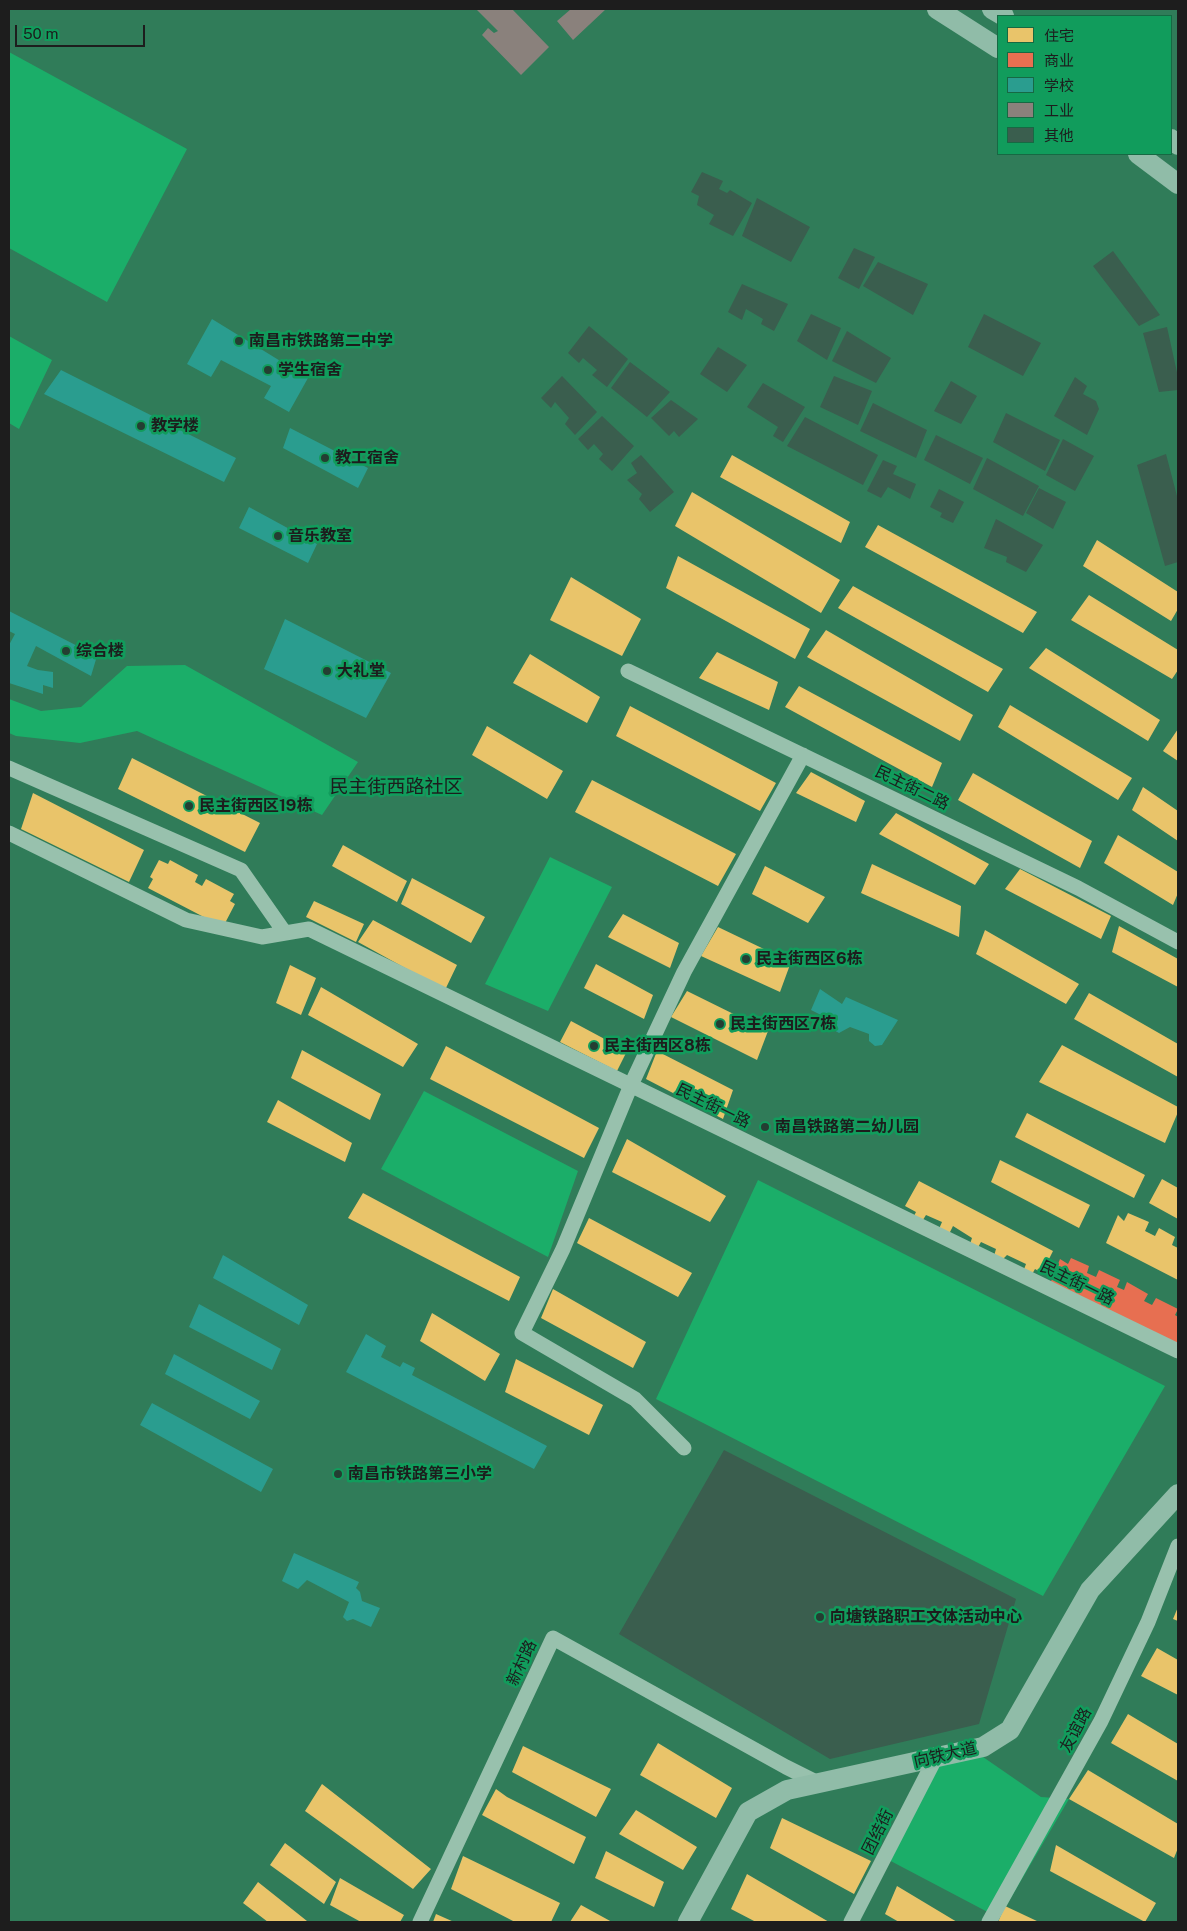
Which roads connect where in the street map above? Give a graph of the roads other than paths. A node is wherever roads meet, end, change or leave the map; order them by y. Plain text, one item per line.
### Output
1 (937, 9) edge
2 (997, 47) edge
3 (1139, 155) edge
4 (1178, 184) edge
5 (628, 671) dead end
6 (802, 755) junction
7 (9, 768) edge
8 (9, 834) edge
9 (284, 933) junction
10 (1178, 942) edge
11 (631, 1085) junction
12 (1178, 1351) edge
13 (684, 1448) dead end
14 (1178, 1494) edge
15 (1178, 1546) edge
16 (936, 1757) junction
17 (818, 1783) junction
18 (420, 1922) edge
19 (688, 1922) edge
20 (851, 1922) edge
21 (989, 1922) edge

1 - 2 street
3 - 4 street
5 - 6 street, 民主街二路
6 - 10 street, 民主街二路
6 - 11 street
7 - 9 street
8 - 9 street, 民主街一路
9 - 11 street, 民主街一路
11 - 12 street, 民主街一路
11 - 13 street
14 - 16 street, 向铁大道
15 - 21 street, 友谊路
16 - 17 street, 向铁大道
16 - 20 street, 团结街
17 - 18 street, 新村路
17 - 19 street, 向铁大道

